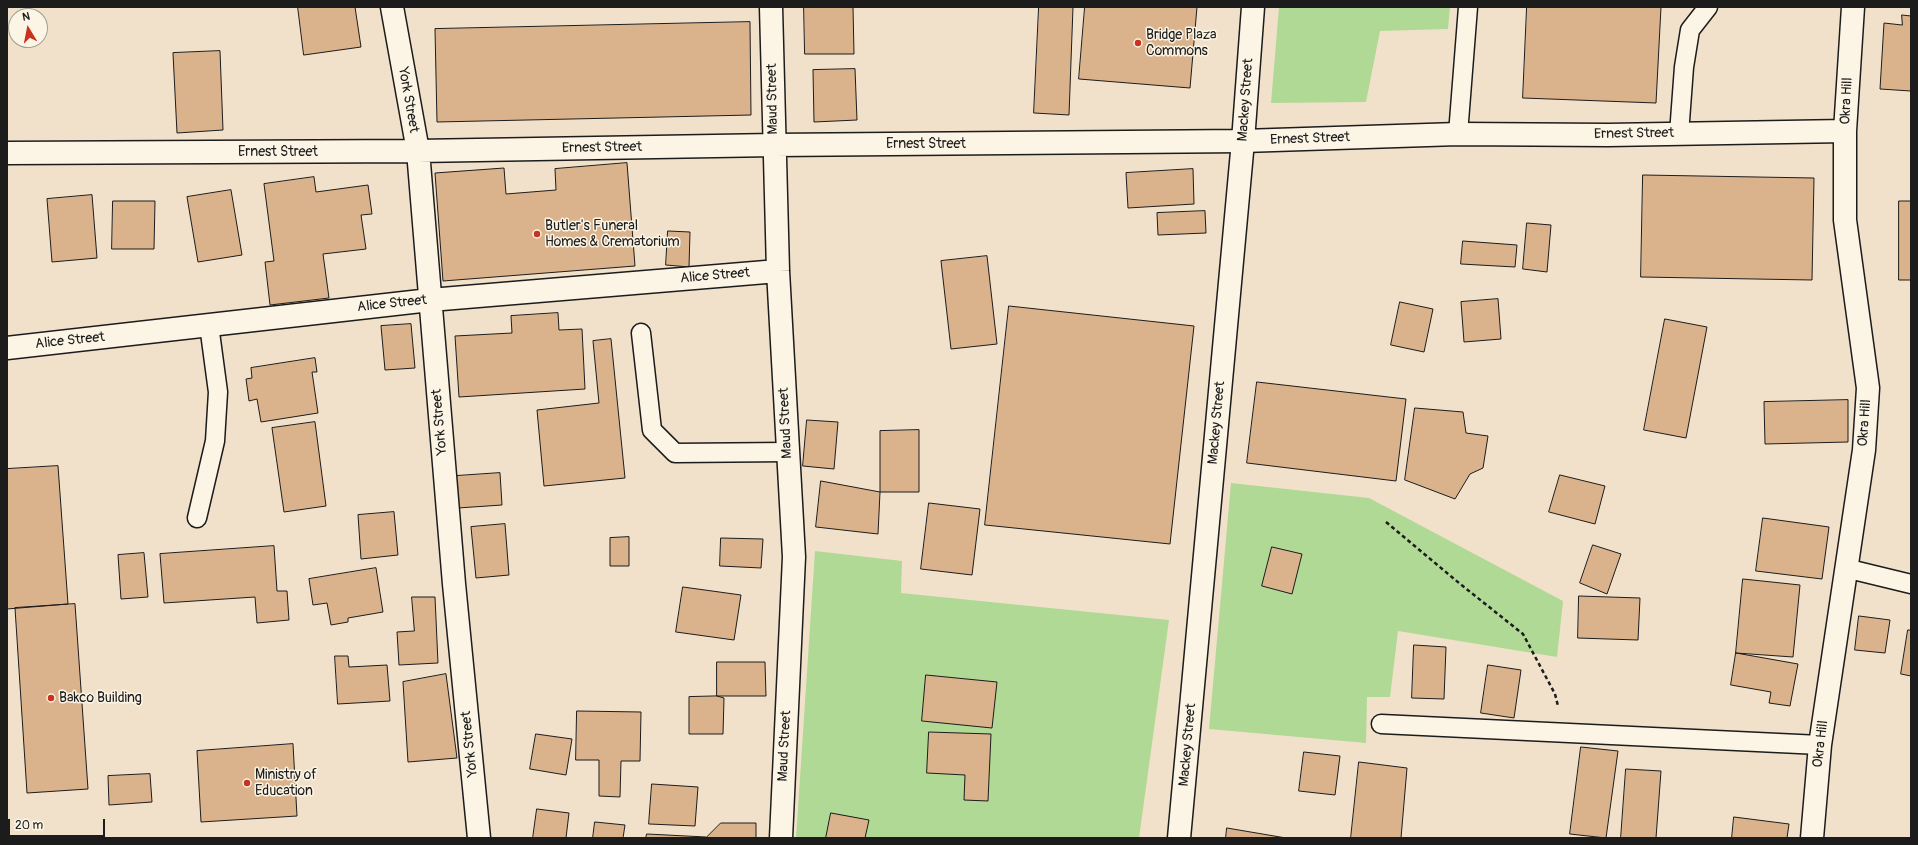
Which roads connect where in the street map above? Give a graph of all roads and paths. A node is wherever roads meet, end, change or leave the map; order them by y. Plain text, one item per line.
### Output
1 (392, 7) edge
2 (771, 7) edge
3 (1253, 7) edge
4 (1468, 7) edge
5 (1708, 7) edge
6 (1853, 7) edge
7 (1845, 131) junction
8 (1458, 134) junction
9 (1679, 134) junction
10 (1243, 141) junction
11 (774, 145) junction
12 (418, 151) junction
13 (7, 153) edge
14 (778, 271) junction
15 (430, 300) junction
16 (209, 325) junction
17 (641, 333) dead end
18 (7, 348) edge
19 (788, 452) junction
20 (197, 518) dead end
21 (1386, 522) dead end
22 (1845, 568) junction
23 (1911, 584) edge
24 (1381, 724) dead end
25 (1563, 732) junction
26 (1820, 745) junction
27 (479, 838) edge
28 (781, 838) edge
29 (1179, 838) edge
30 (1812, 838) edge

1 - 12 street, York Street
2 - 11 street, Maud Street
3 - 10 street, Mackey Street
4 - 8 lane
5 - 9 lane
6 - 7 street, Okra Hill
7 - 9 street, Ernest Street
7 - 22 street, Okra Hill
8 - 9 street, Ernest Street
8 - 10 street, Ernest Street
10 - 11 street, Ernest Street
10 - 29 street, Mackey Street
11 - 12 street, Ernest Street
11 - 14 street, Maud Street
12 - 13 street, Ernest Street
12 - 15 street, York Street
14 - 15 street, Alice Street
14 - 19 street, Maud Street
15 - 16 street, Alice Street
15 - 27 street, York Street
16 - 18 street, Alice Street
16 - 20 lane
17 - 19 lane
19 - 28 street, Maud Street
21 - 25 path
22 - 23 lane
22 - 26 street, Okra Hill
24 - 25 lane
25 - 26 lane
26 - 30 street, Okra Hill

